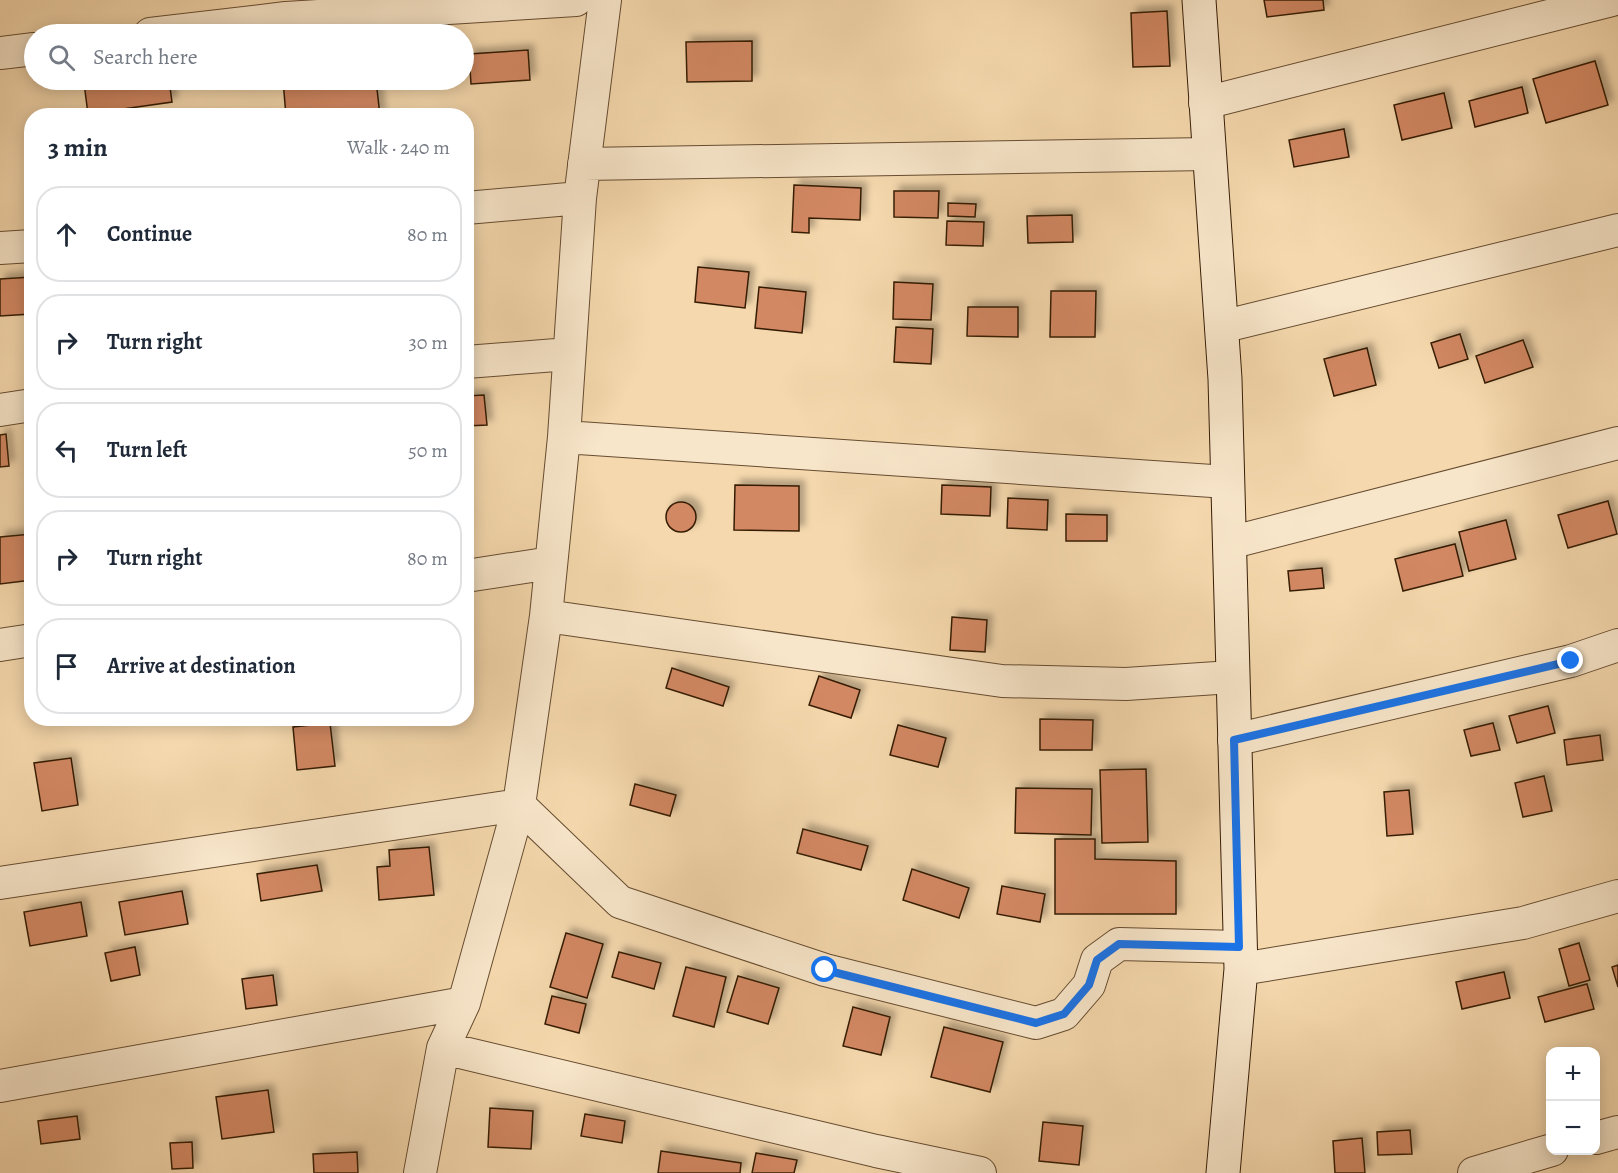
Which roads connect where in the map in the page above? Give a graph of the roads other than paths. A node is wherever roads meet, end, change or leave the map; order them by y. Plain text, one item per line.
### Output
1 (576, 0) edge
2 (605, 0) edge
3 (1199, 0) edge
4 (1612, 0) edge
5 (235, 24) edge
6 (24, 50) edge
7 (0, 53) edge
8 (1205, 103) junction
9 (1209, 154) junction
10 (584, 164) junction
11 (580, 198) junction
12 (474, 207) edge
13 (1618, 230) edge
14 (24, 246) edge
15 (0, 248) edge
16 (1221, 327) junction
17 (570, 354) junction
18 (474, 361) edge
19 (24, 406) edge
20 (0, 410) edge
21 (564, 437) junction
22 (1618, 443) edge
23 (1227, 482) junction
24 (1229, 543) junction
25 (551, 563) junction
26 (474, 575) edge
27 (546, 616) junction
28 (24, 641) edge
29 (0, 645) edge
30 (1618, 645) edge
31 (1232, 677) junction
32 (1234, 740) junction
33 (519, 805) junction
34 (0, 883) edge
35 (1618, 896) edge
36 (1240, 958) junction
37 (464, 1003) junction
38 (443, 1048) junction
39 (0, 1086) edge
40 (1618, 1132) edge
41 (1600, 1137) edge
42 (1546, 1152) edge
43 (420, 1173) edge
44 (980, 1173) edge
45 (1223, 1173) edge
46 (1474, 1173) edge

1 - 5 street
2 - 10 street
3 - 8 street
4 - 8 street
6 - 7 street
8 - 9 street
9 - 10 street
9 - 16 street
10 - 11 street
11 - 12 street
11 - 17 street
13 - 16 street
14 - 15 street
16 - 23 street
17 - 18 street
17 - 21 street
19 - 20 street
21 - 23 street
21 - 25 street
22 - 24 street
23 - 24 street
24 - 31 street
25 - 26 street
25 - 27 street
27 - 31 street
27 - 33 street
28 - 29 street
30 - 32 street
31 - 32 street
32 - 36 street
33 - 34 street
33 - 36 street
33 - 37 street
35 - 36 street
36 - 45 street
37 - 38 street
37 - 39 street
38 - 43 street
38 - 44 street
40 - 41 street
42 - 46 street

